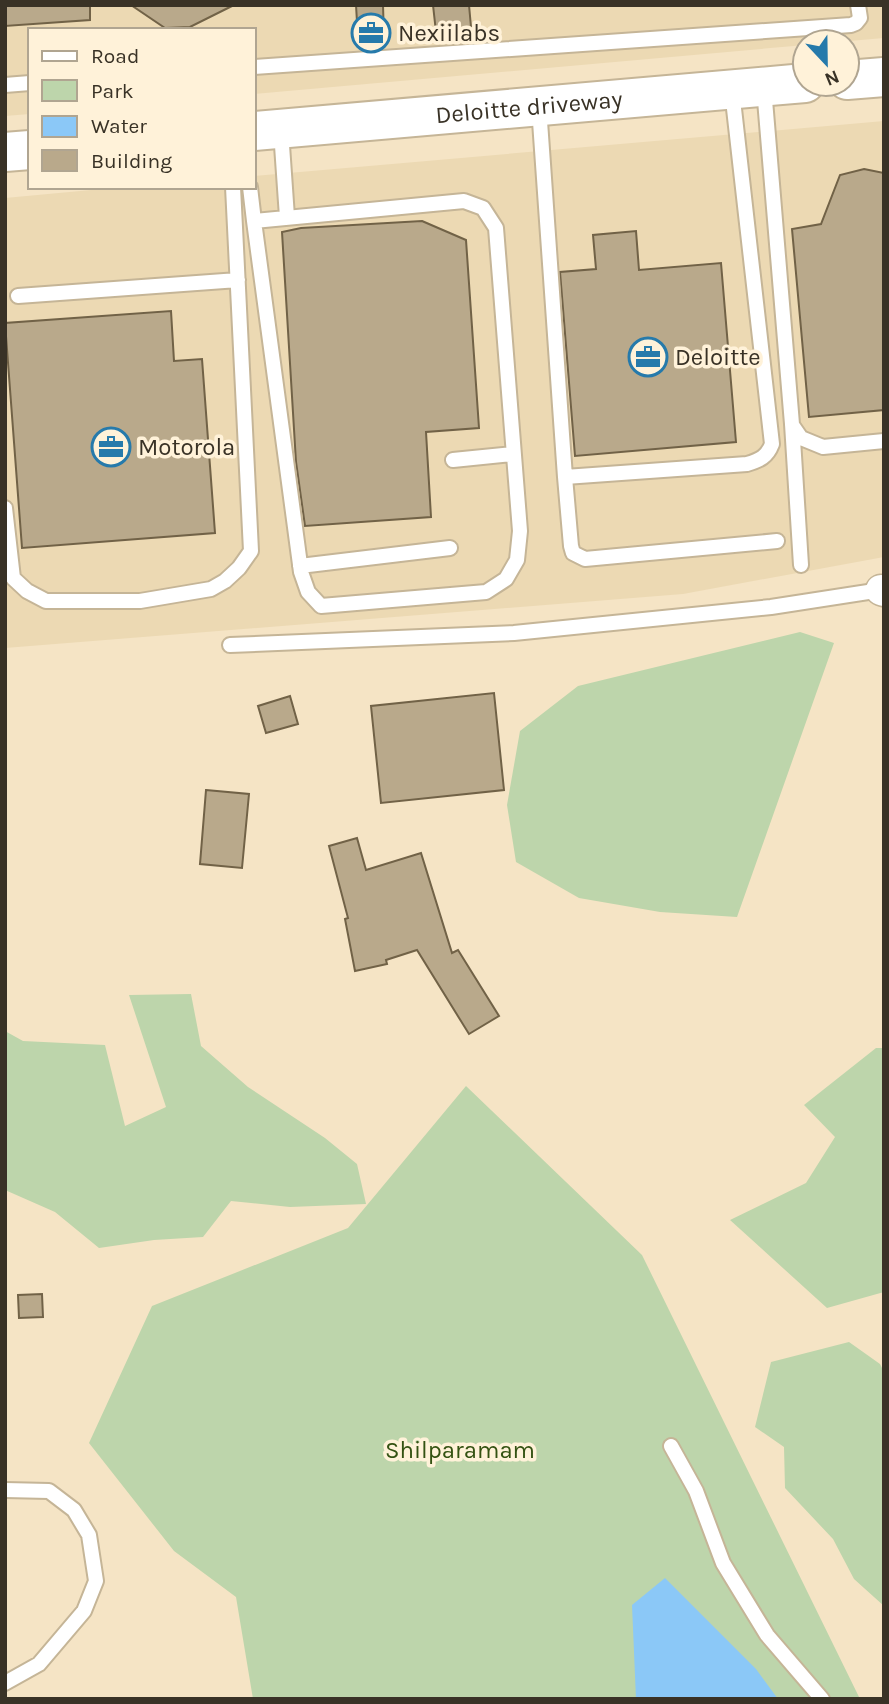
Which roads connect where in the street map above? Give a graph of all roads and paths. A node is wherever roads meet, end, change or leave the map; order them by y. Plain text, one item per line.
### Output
1 (858, 5) edge
2 (256, 67) edge
3 (884, 77) edge
4 (861, 79) edge
5 (28, 83) edge
6 (791, 84) edge
7 (5, 85) edge
8 (748, 88) junction
9 (539, 106) junction
10 (267, 130) edge
11 (28, 150) edge
12 (5, 152) edge
13 (233, 189) edge
14 (250, 189) edge
15 (288, 217) junction
16 (254, 221) junction
17 (238, 280) junction
18 (18, 296) dead end
19 (792, 424) junction
20 (884, 441) edge
21 (513, 454) junction
22 (453, 460) dead end
23 (565, 477) junction
24 (5, 508) edge
25 (776, 541) dead end
26 (450, 548) dead end
27 (801, 565) dead end
28 (300, 566) junction
29 (882, 591) edge
30 (230, 645) dead end
31 (671, 1446) dead end
32 (5, 1490) edge
33 (5, 1683) edge
34 (822, 1699) edge

1 - 2 lane
3 - 4 street
5 - 7 lane
6 - 8 street, Deloitte driveway
8 - 9 street, Deloitte driveway
8 - 19 lane
8 - 23 lane
9 - 10 street, Deloitte driveway
9 - 23 lane
10 - 15 lane
11 - 12 street
13 - 17 lane
14 - 16 lane
15 - 16 lane
15 - 21 lane
16 - 28 lane
17 - 18 lane
17 - 24 lane
19 - 20 lane
19 - 27 lane
21 - 22 lane
21 - 28 lane
23 - 25 lane
26 - 28 lane
29 - 30 lane
31 - 34 lane
32 - 33 lane

